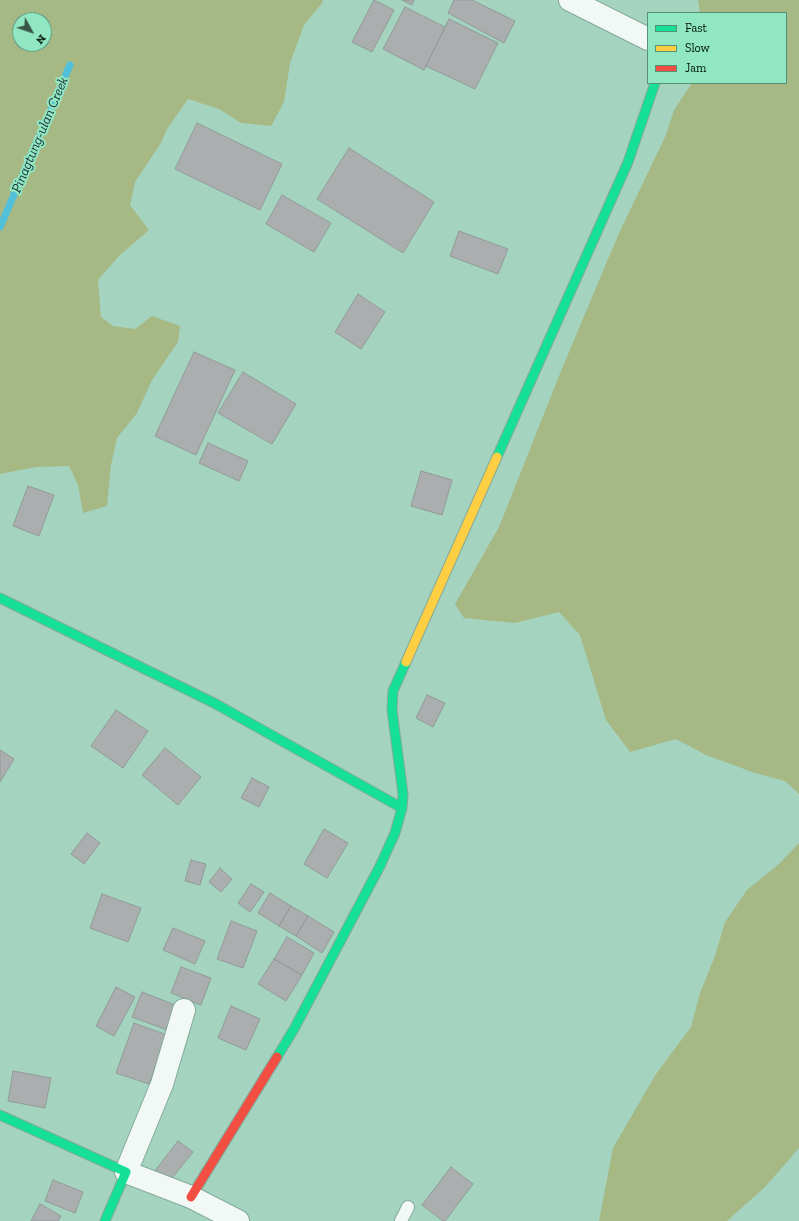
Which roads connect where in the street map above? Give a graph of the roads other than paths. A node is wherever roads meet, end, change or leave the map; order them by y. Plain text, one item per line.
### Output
1 (570, 0) edge
2 (647, 38) edge
3 (655, 84) edge
4 (0, 598) edge
5 (402, 808) junction
6 (184, 1010) dead end
7 (0, 1115) edge
8 (126, 1172) junction
9 (191, 1197) junction
10 (408, 1207) dead end
11 (105, 1221) edge
12 (238, 1221) edge
13 (402, 1221) edge

1 - 2 street
3 - 5 street
4 - 5 street
5 - 9 street
6 - 8 street
7 - 8 street
8 - 9 street
8 - 11 street
9 - 12 street
10 - 13 lane

